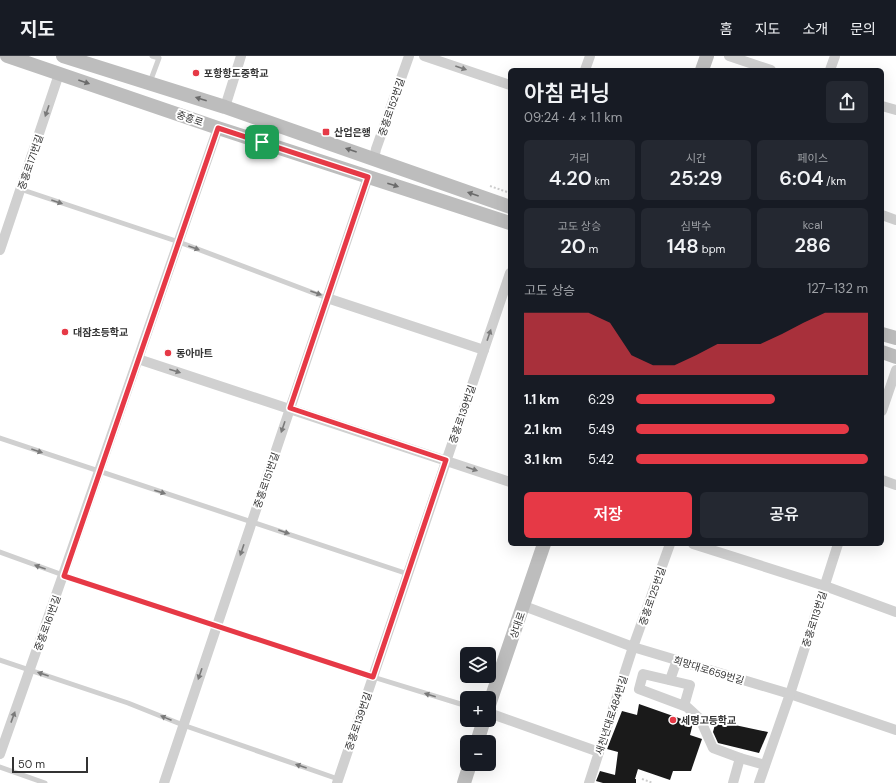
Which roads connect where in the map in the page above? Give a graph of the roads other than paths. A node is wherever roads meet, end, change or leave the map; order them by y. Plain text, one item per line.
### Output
1 (7, 56) edge
2 (64, 56) edge
3 (152, 56) edge
4 (241, 56) edge
5 (409, 56) edge
6 (424, 56) edge
7 (590, 56) edge
8 (707, 56) edge
9 (728, 56) edge
10 (835, 56) edge
11 (586, 68) edge
12 (703, 68) edge
13 (765, 68) edge
14 (831, 68) edge
15 (59, 74) junction
16 (150, 83) junction
17 (508, 84) edge
18 (225, 107) junction
19 (884, 107) edge
20 (896, 110) edge
21 (218, 128) junction
22 (374, 159) junction
23 (368, 177) junction
24 (20, 189) junction
25 (508, 205) edge
26 (884, 216) edge
27 (896, 220) edge
28 (508, 222) edge
29 (178, 242) junction
30 (0, 250) edge
31 (508, 279) edge
32 (327, 298) junction
33 (884, 335) edge
34 (896, 338) edge
35 (484, 350) junction
36 (884, 353) edge
37 (896, 357) edge
38 (138, 359) junction
39 (896, 370) edge
40 (884, 405) edge
41 (290, 408) junction
42 (0, 438) edge
43 (446, 460) junction
44 (99, 472) junction
45 (508, 481) edge
46 (884, 481) edge
47 (896, 485) edge
48 (252, 522) junction
49 (543, 546) edge
50 (669, 546) edge
51 (699, 546) edge
52 (837, 546) edge
53 (0, 552) edge
54 (408, 574) junction
55 (64, 576) junction
56 (825, 586) junction
57 (524, 606) junction
58 (896, 612) edge
59 (216, 626) junction
60 (633, 647) junction
61 (0, 660) edge
62 (677, 660) junction
63 (30, 670) junction
64 (373, 677) junction
65 (670, 680) junction
66 (494, 691) edge
67 (790, 694) junction
68 (460, 704) edge
69 (684, 706) junction
70 (496, 715) edge
71 (183, 725) junction
72 (896, 730) edge
73 (599, 752) junction
74 (0, 754) edge
75 (740, 758) junction
76 (765, 765) junction
77 (0, 767) edge
78 (468, 771) edge
79 (338, 781) edge
80 (45, 783) edge
81 (164, 783) edge
82 (464, 783) edge
83 (589, 783) edge
84 (732, 783) edge
85 (759, 783) edge

1 - 15 main road, 중흥로
2 - 16 main road, 중흥로
3 - 16 lane
4 - 18 street
5 - 22 street, 중흥로152번길
6 -> 17 street
7 - 11 street
8 - 12 main road
9 - 13 street
10 - 14 street
15 -> 21 main road, 중흥로
15 -> 24 street, 중흥로171번길
18 -> 16 main road, 중흥로
22 -> 18 main road, 중흥로
19 - 20 street
21 - 23 main road, 중흥로
21 - 29 street, 중흥로161번길
25 -> 22 main road, 중흥로
23 -> 28 main road, 중흥로
23 - 32 street, 중흥로151번길
24 -> 29 lane
24 - 30 street, 중흥로171번길
26 - 27 street
29 -> 32 lane
29 - 38 street, 중흥로161번길
35 -> 31 street, 중흥로139번길
32 - 35 street
32 - 41 street, 중흥로151번길
33 - 34 main road
35 - 43 street, 중흥로139번길
36 - 37 main road
38 -> 41 street
38 - 44 street, 중흥로161번길
39 - 40 street
41 - 43 street
41 -> 48 street, 중흥로151번길
42 -> 44 lane
43 -> 45 street
43 - 54 street, 중흥로139번길
44 -> 48 lane
44 - 55 street, 중흥로161번길
46 - 47 street
48 -> 54 lane
48 -> 59 street, 중흥로151번길
49 - 57 main road, 상대로
50 - 60 street, 중흥로125번길
51 - 56 street
52 - 56 street, 중흥로113번길
55 -> 53 lane
54 - 64 street, 중흥로139번길
55 - 59 lane
55 - 63 street, 중흥로161번길
56 - 58 street
56 - 67 street, 중흥로113번길
57 - 60 street, 희망대로659번길
57 - 66 main road, 상대로
59 - 64 lane
59 -> 71 street, 중흥로151번길
60 - 62 street, 희망대로659번길
60 - 73 street, 새천년대로484번길
61 - 63 lane
62 - 65 street
62 - 67 street, 희망대로659번길
71 -> 63 lane
74 -> 63 street, 중흥로161번길
68 -> 64 lane
64 - 79 street, 중흥로139번길
65 - 69 street
65 - 69 street
67 - 72 street, 희망대로659번길
67 - 76 street, 중흥로113번길
69 - 75 street
70 - 73 street
79 -> 71 lane
71 - 81 street, 중흥로151번길
73 - 83 street, 새천년대로484번길
75 - 76 street
75 - 84 street
76 - 85 street, 중흥로113번길
77 - 80 lane
78 - 82 main road

